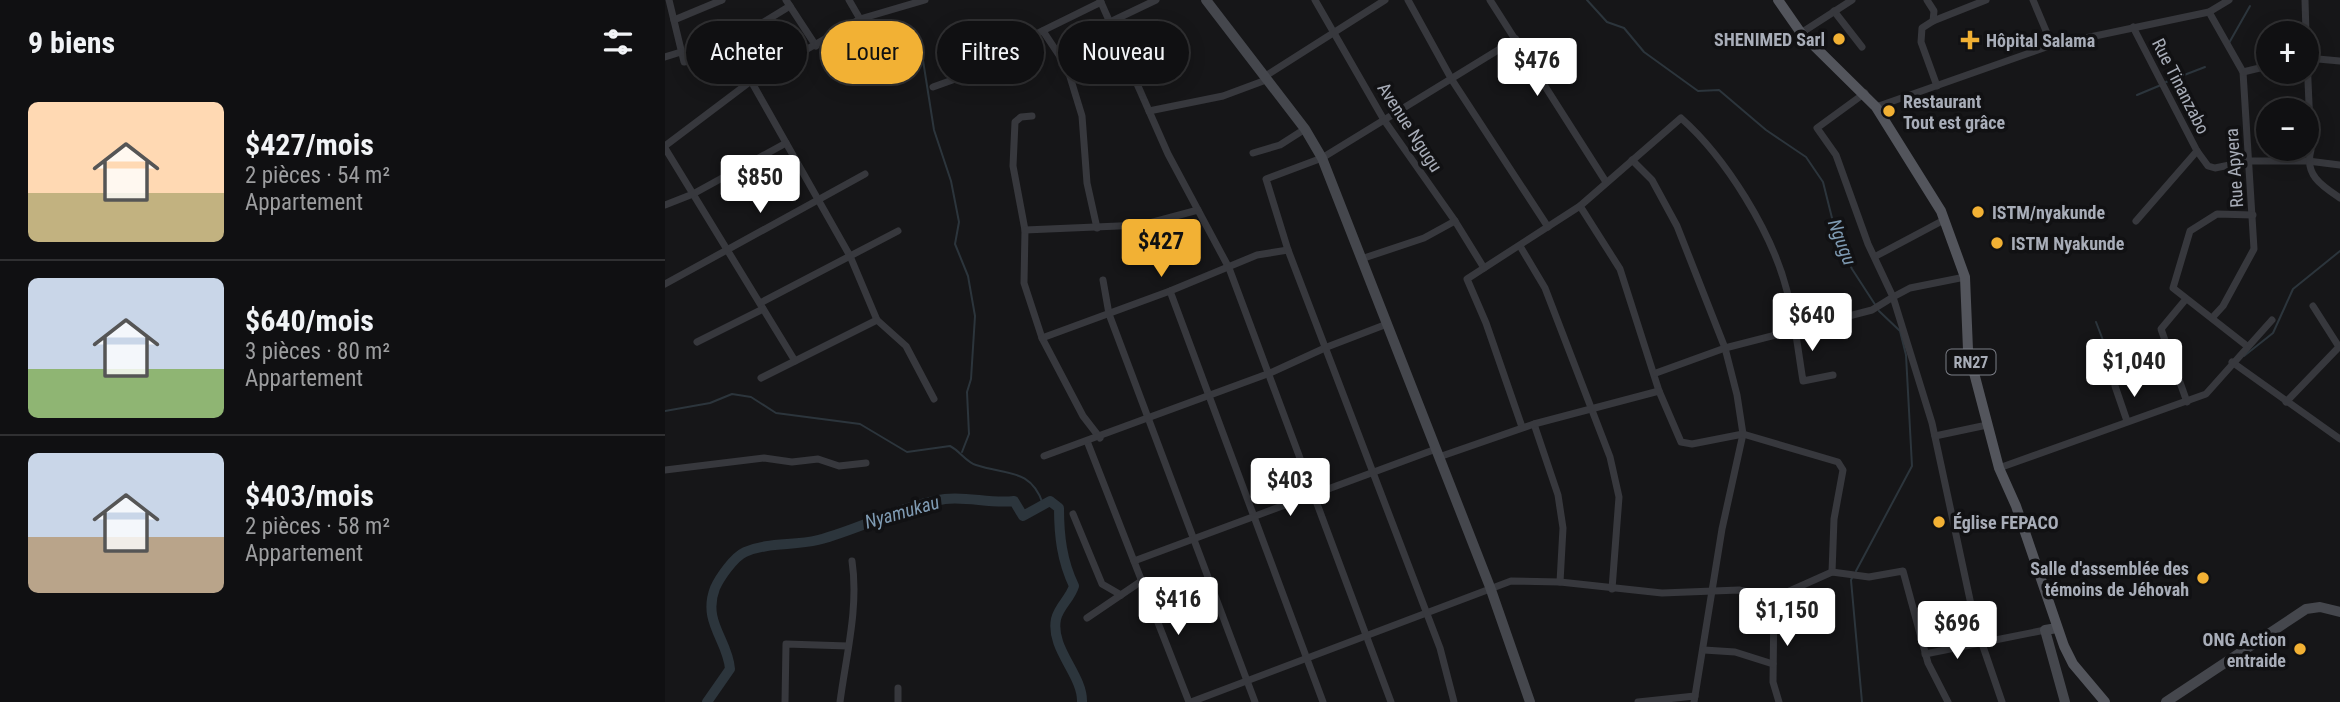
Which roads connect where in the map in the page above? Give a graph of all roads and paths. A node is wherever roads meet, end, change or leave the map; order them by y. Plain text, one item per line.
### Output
1 (669, 0) edge
2 (722, 0) edge
3 (849, 0) edge
4 (925, 0) edge
5 (1156, 0) edge
6 (1206, 0) edge
7 (1315, 0) edge
8 (1385, 0) edge
9 (1408, 0) edge
10 (1490, 0) edge
11 (1778, 0) edge
12 (1852, 0) edge
13 (1927, 0) edge
14 (1986, 0) edge
15 (2033, 0) edge
16 (2229, 0) edge
17 (2305, 0) edge
18 (1101, 1) edge
19 (788, 3) edge
20 (1840, 3) edge
21 (1834, 11) junction
22 (2209, 12) junction
23 (860, 19) junction
24 (674, 20) junction
25 (1110, 21) edge
26 (1112, 21) edge
27 (1933, 21) junction
28 (2306, 21) edge
29 (2133, 27) junction
30 (1044, 30) edge
31 (1044, 32) edge
32 (1333, 32) junction
33 (1801, 33) junction
34 (1515, 39) junction
35 (2052, 45) junction
36 (816, 46) junction
37 (1862, 47) dead end
38 (807, 51) edge
39 (681, 52) junction
40 (665, 57) edge
41 (2319, 59) edge
42 (2340, 61) edge
43 (2256, 69) edge
44 (2243, 72) junction
45 (1265, 78) junction
46 (1452, 80) junction
47 (747, 84) edge
48 (753, 84) edge
49 (941, 84) edge
50 (1137, 84) edge
51 (1937, 86) junction
52 (933, 87) dead end
53 (1865, 93) junction
54 (1875, 107) junction
55 (1149, 111) junction
56 (1032, 116) dead end
57 (1384, 120) junction
58 (1305, 129) junction
59 (786, 143) junction
60 (665, 145) edge
61 (2197, 150) junction
62 (1253, 153) dead end
63 (1322, 158) junction
64 (1632, 160) junction
65 (2249, 161) junction
66 (2256, 161) edge
67 (2308, 161) joint
68 (2340, 165) edge
69 (865, 174) dead end
70 (1606, 182) junction
71 (693, 194) junction
72 (819, 198) junction
73 (2340, 198) edge
74 (665, 205) edge
75 (1580, 206) junction
76 (1198, 210) junction
77 (2253, 215) junction
78 (1455, 221) junction
79 (1942, 221) junction
80 (2136, 222) dead end
81 (1548, 227) junction
82 (1097, 228) junction
83 (1025, 230) junction
84 (898, 232) dead end
85 (1520, 246) junction
86 (1288, 250) junction
87 (726, 251) junction
88 (850, 256) junction
89 (1876, 256) junction
90 (1360, 259) junction
91 (1229, 268) junction
92 (1484, 268) junction
93 (1965, 277) junction
94 (1103, 280) dead end
95 (665, 284) edge
96 (1170, 291) junction
97 (1893, 297) junction
98 (2186, 299) junction
99 (761, 306) junction
100 (2313, 306) dead end
101 (1109, 314) junction
102 (2212, 318) junction
103 (877, 320) junction
104 (2272, 320) dead end
105 (1387, 324) junction
106 (1794, 329) junction
107 (1042, 338) junction
108 (697, 342) dead end
109 (1327, 346) junction
110 (2247, 346) junction
111 (1725, 348) junction
112 (795, 361) junction
113 (2234, 363) junction
114 (1271, 373) junction
115 (1655, 373) junction
116 (1833, 375) dead end
117 (761, 378) dead end
118 (2115, 386) dead end
119 (1659, 391) junction
120 (1209, 394) junction
121 (934, 399) dead end
122 (2187, 402) junction
123 (2286, 402) junction
124 (1593, 407) junction
125 (1149, 419) junction
126 (2127, 421) junction
127 (1534, 424) junction
128 (1987, 425) junction
129 (1522, 427) junction
130 (1742, 434) junction
131 (1935, 436) junction
132 (1100, 438) junction
133 (2340, 439) edge
134 (1087, 441) junction
135 (1438, 453) junction
136 (1044, 456) dead end
137 (866, 463) dead end
138 (1999, 468) junction
139 (665, 470) edge
140 (1374, 472) junction
141 (1313, 494) junction
142 (1073, 514) dead end
143 (1254, 517) junction
144 (1193, 541) junction
145 (852, 561) dead end
146 (1134, 561) junction
147 (1832, 572) junction
148 (1140, 582) junction
149 (1560, 582) junction
150 (1490, 587) junction
151 (1612, 589) junction
152 (1711, 592) junction
153 (1121, 595) junction
154 (1774, 598) junction
155 (2340, 612) edge
156 (1426, 613) junction
157 (1087, 618) dead end
158 (2057, 628) junction
159 (2045, 630) junction
160 (1367, 637) junction
161 (1982, 640) junction
162 (848, 646) junction
163 (1704, 650) junction
164 (1925, 654) junction
165 (1306, 658) junction
166 (1773, 664) junction
167 (2073, 664) junction
168 (2057, 672) junction
169 (1247, 681) junction
170 (898, 688) dead end
171 (1695, 699) edge
172 (785, 702) edge
173 (840, 702) edge
174 (898, 702) edge
175 (1190, 702) edge
176 (1255, 702) edge
177 (1323, 702) edge
178 (1391, 702) edge
179 (1454, 702) edge
180 (1530, 702) edge
181 (1639, 702) edge
182 (1779, 702) edge
183 (1948, 702) edge
184 (2002, 702) edge
185 (2065, 702) edge
186 (2105, 702) edge
187 (2166, 702) edge

1 - 24 street
2 - 24 street
3 - 23 street
4 - 23 street
5 - 26 street
6 - 45 street
7 - 32 street, Avenue Ngugu
8 - 32 street
9 - 46 street
10 - 34 street
11 - 33 main road, RN27
12 - 20 street
13 - 27 street
14 - 27 street
15 - 35 street
16 - 22 street
17 - 28 street
18 - 25 street
18 - 30 street
19 - 36 street
19 - 39 street
20 - 21 street
21 - 33 street
21 - 37 street
22 - 29 street
22 - 44 street, Rue Apyera
23 - 36 street
24 - 39 street
27 - 51 street
29 - 35 street
29 - 61 street, Rue Tinanzabo
31 - 82 street
32 - 45 street
32 - 57 street, Avenue Ngugu
33 - 53 main road, RN27
34 - 46 street
34 - 70 street
35 - 51 street
36 - 38 street
39 - 40 street
41 - 42 street
43 - 44 street
44 - 65 street, Rue Apyera
45 - 55 street
45 - 58 street
46 - 57 street
46 - 81 street
47 - 60 street
48 - 59 street
49 - 52 street
50 - 55 street
51 - 54 street
53 - 54 main road, RN27
53 - 89 street
54 - 79 main road, RN27
55 - 76 street
56 - 83 street
57 - 63 street
57 - 78 street, Avenue Ngugu
58 - 62 street
58 - 63 street
59 - 71 street
59 - 72 street
60 - 71 street
61 - 65 street
61 - 80 street, Rue Tinanzabo
63 - 86 street
63 - 90 street
64 - 70 street
64 - 106 street
64 - 111 street
65 - 66 street
65 - 77 street, Rue Apyera
67 - 68 street
67 - 73 street
69 - 72 street
70 - 75 street
71 - 74 street
71 - 87 street
72 - 87 street
72 - 88 street
75 - 81 street
75 - 115 street
76 - 82 street
76 - 91 street
77 - 98 street
77 - 102 street, Rue Apyera
78 - 90 street
78 - 92 street, Avenue Ngugu
79 - 89 street
79 - 93 main road, RN27
81 - 85 street
82 - 83 street
83 - 107 street
84 - 88 street
85 - 92 street
85 - 124 street
86 - 91 street
86 - 109 street
87 - 95 street
87 - 99 street
88 - 99 street
88 - 103 street
89 - 97 street
90 - 105 street
91 - 96 street
91 - 114 street
92 - 129 street
93 - 97 street
93 - 128 main road, RN27
94 - 101 street
96 - 101 street
96 - 120 street
97 - 106 street
97 - 131 street
98 - 102 street
98 - 122 street
99 - 108 street
99 - 112 street
100 - 123 street
101 - 107 street
101 - 125 street
102 - 110 street
103 - 112 street
103 - 121 street
104 - 110 street
105 - 109 street
105 - 135 street
106 - 111 street
106 - 116 street
107 - 132 street
109 - 114 street
109 - 140 street
110 - 113 street
111 - 115 street
111 - 130 street
112 - 117 street
113 - 122 street
113 - 123 street
114 - 120 street
114 - 141 street
115 - 119 street
118 - 126 street
119 - 124 street
119 - 130 street
120 - 125 street
120 - 143 street
122 - 126 street
123 - 133 street
124 - 127 street
124 - 151 street
125 - 132 street
125 - 144 street
126 - 138 street
127 - 129 street
127 - 149 street
128 - 131 street
128 - 138 main road, RN27
129 - 135 street
130 - 147 street
130 - 152 street
131 - 161 street
132 - 134 street
134 - 136 street
134 - 146 street
135 - 140 street
135 - 150 street
137 - 139 street
138 - 158 main road, RN27
140 - 141 street
140 - 156 street
141 - 143 street
141 - 160 street
142 - 153 street
143 - 144 street
143 - 165 street
144 - 146 street
144 - 169 street
145 - 162 street
146 - 148 street
147 - 154 street
147 - 164 street
148 - 153 street
148 - 175 street
149 - 150 street
149 - 151 street
150 - 156 street
150 - 180 street
151 - 152 street
152 - 154 street
152 - 163 street
153 - 157 street
154 - 166 street
155 - 187 street
156 - 160 street
156 - 179 street
158 - 159 street
158 - 167 main road, RN27
159 - 161 street
159 - 168 street
160 - 165 street
160 - 178 street
161 - 164 street
161 - 184 street
162 - 172 street
162 - 173 street
163 - 166 street
163 - 171 street
164 - 183 street
165 - 169 street
165 - 177 street
166 - 182 street
167 - 168 street
167 - 186 main road, RN27
168 - 185 street
169 - 175 street
169 - 176 street
170 - 174 street
171 - 181 street

